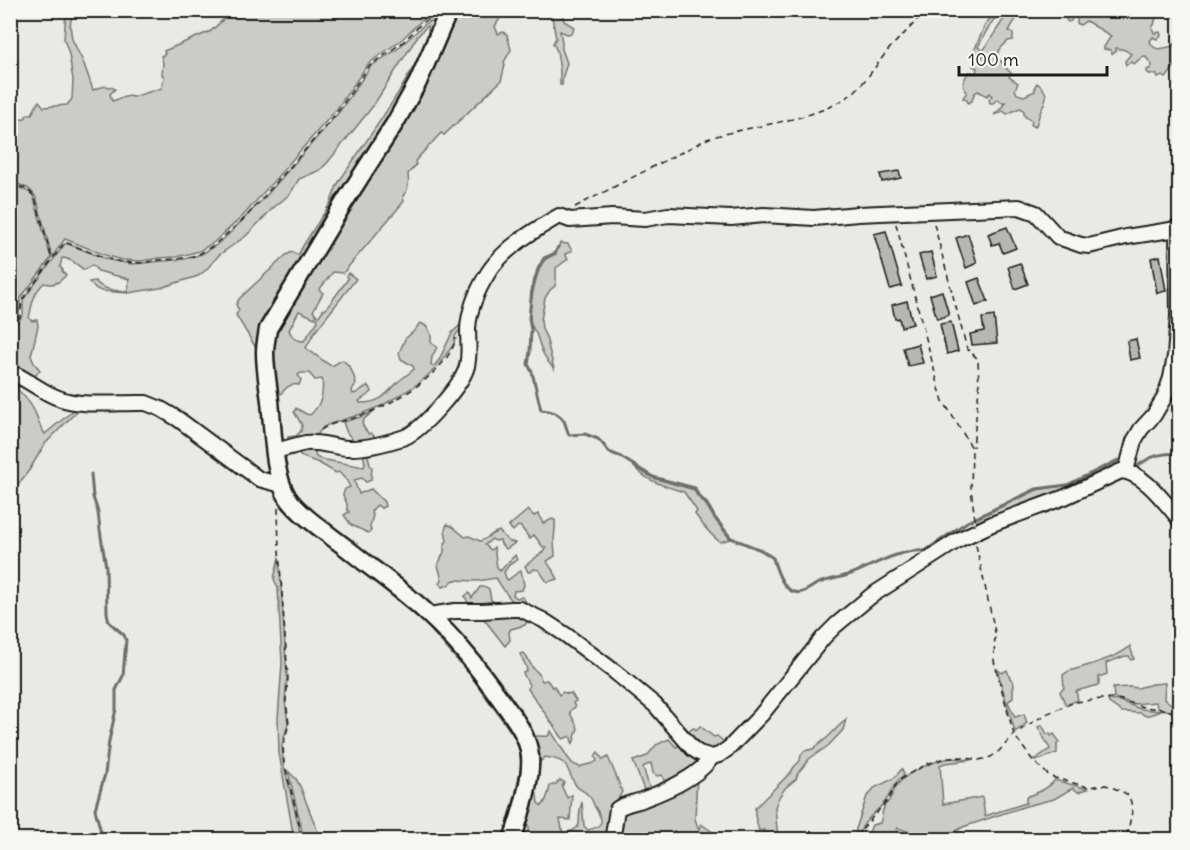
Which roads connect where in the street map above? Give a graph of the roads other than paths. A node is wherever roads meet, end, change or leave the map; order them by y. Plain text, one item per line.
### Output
1 (449, 11) edge
2 (1178, 227) edge
3 (10, 372) edge
4 (275, 451) junction
5 (1126, 471) junction
6 (282, 485) junction
7 (1179, 520) edge
8 (430, 615) junction
9 (712, 756) junction
10 (512, 840) edge
11 (610, 840) edge

1 - 4 main road
2 - 4 street
2 - 5 street
3 - 6 street
4 - 6 main road
5 - 7 street
5 - 9 street
6 - 8 main road
8 - 9 street
8 - 10 main road
9 - 11 street

